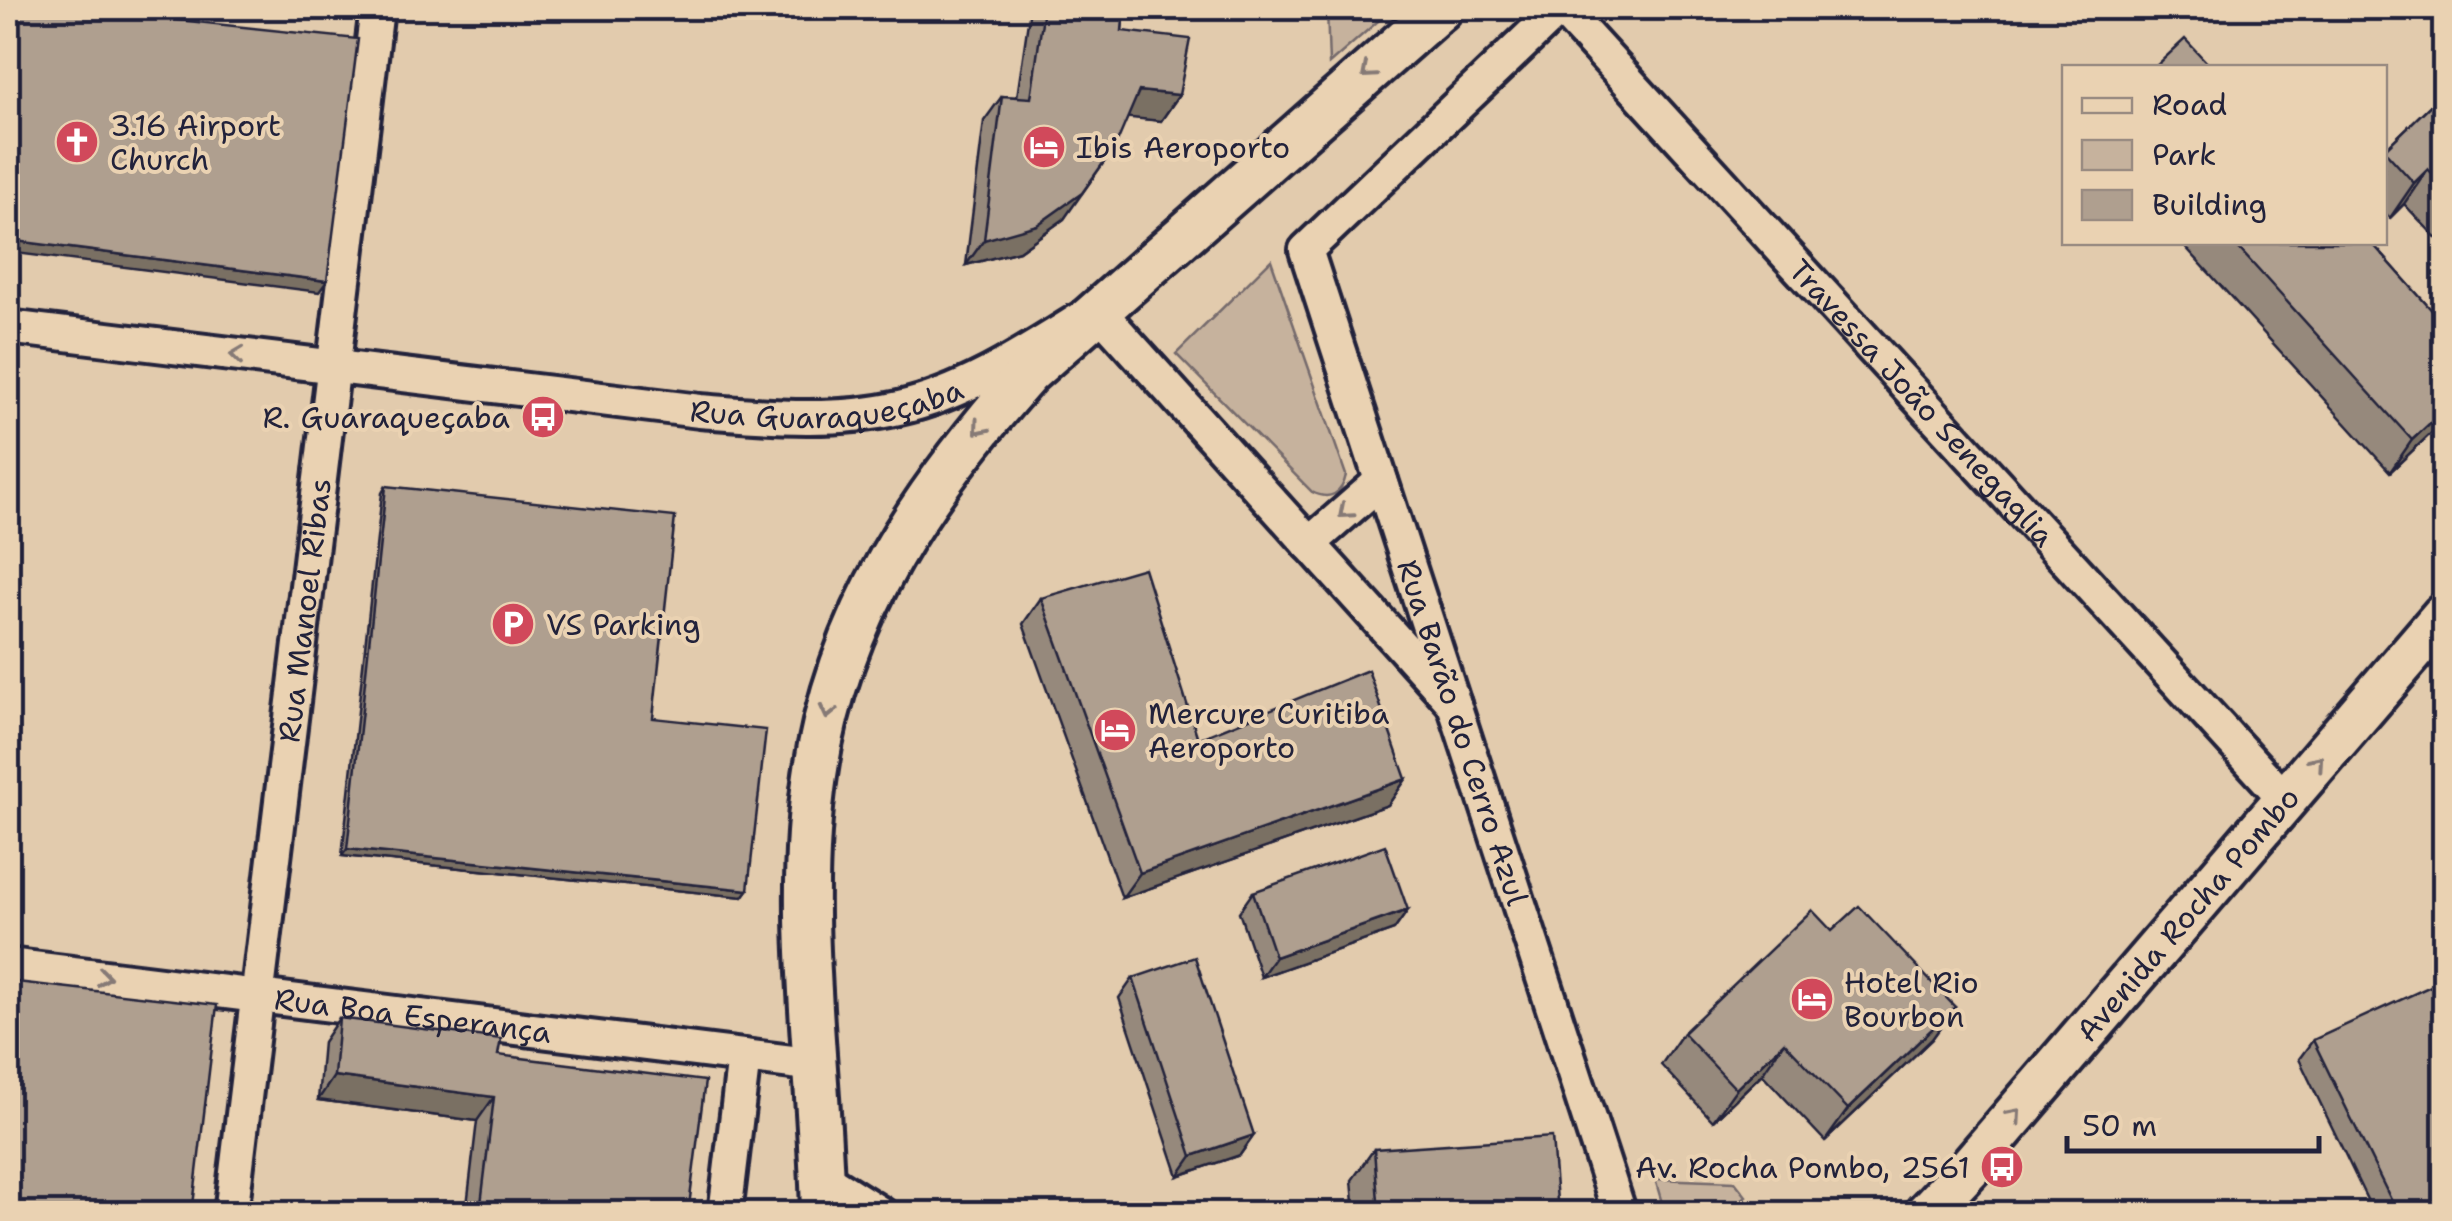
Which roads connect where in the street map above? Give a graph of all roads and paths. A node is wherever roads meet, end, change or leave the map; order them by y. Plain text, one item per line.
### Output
1 (378, 8) edge
2 (1441, 8) edge
3 (1560, 8) edge
4 (1097, 309) junction
5 (8, 327) edge
6 (334, 366) junction
7 (1381, 481) junction
8 (1309, 544) junction
9 (2444, 615) edge
10 (1454, 704) junction
11 (2285, 799) junction
12 (8, 965) edge
13 (258, 996) junction
14 (744, 1056) junction
15 (816, 1065) junction
16 (823, 1195) edge
17 (231, 1214) edge
18 (725, 1214) edge
19 (881, 1214) edge
20 (1620, 1214) edge
21 (1926, 1214) edge

1 - 6 street, Rua Manoel Ribas
2 -> 4 main road
3 - 7 street, Rua Barão do Cerro Azul
3 - 11 street, Travessa João Senegaglia
4 - 6 street, Rua Guaraqueçaba
4 - 8 street
4 -> 15 main road
6 -> 5 street, Rua Guaraqueçaba
6 - 13 street, Rua Manoel Ribas
7 -> 8 street
7 - 10 street, Rua Barão do Cerro Azul
8 - 10 street
11 -> 9 main road, Avenida Rocha Pombo
10 - 20 street, Rua Barão do Cerro Azul
21 -> 11 main road, Avenida Rocha Pombo
12 -> 13 street, Rua Boa Esperança
13 - 14 street, Rua Boa Esperança
13 - 17 street, Rua Manoel Ribas
14 - 15 street, Rua Boa Esperança
14 - 18 street
15 - 16 main road
16 - 19 street

